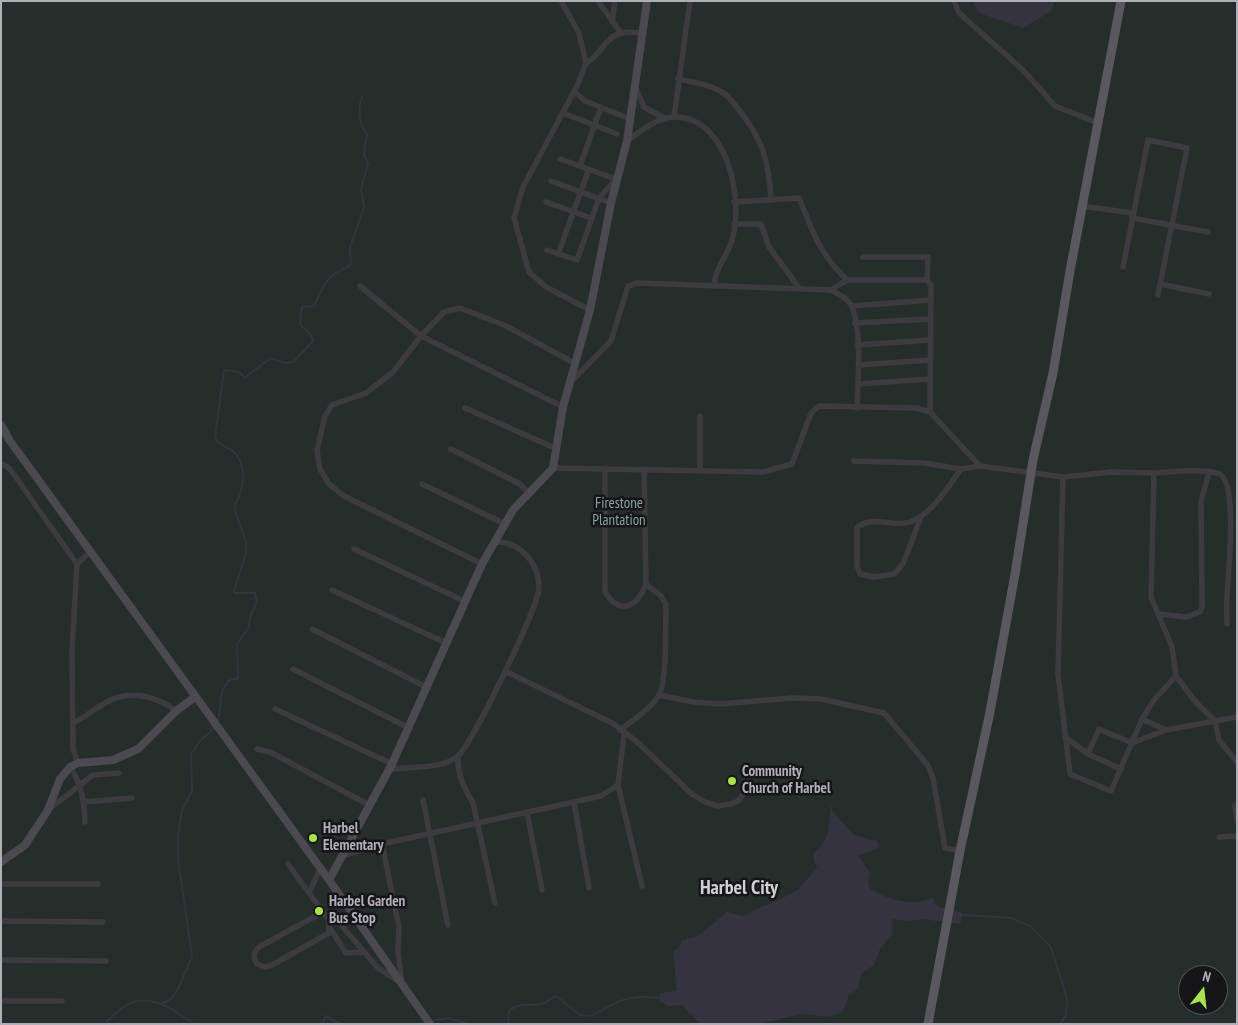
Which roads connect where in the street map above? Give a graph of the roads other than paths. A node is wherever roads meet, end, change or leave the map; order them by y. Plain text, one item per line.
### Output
1 (560, 1) edge
2 (598, 1) edge
3 (615, 1) edge
4 (647, 1) edge
5 (690, 1) edge
6 (954, 1) edge
7 (1121, 1) edge
8 (612, 22) junction
9 (621, 32) junction
10 (642, 34) junction
11 (586, 63) junction
12 (678, 79) junction
13 (636, 88) junction
14 (574, 92) junction
15 (601, 107) junction
16 (563, 113) junction
17 (674, 117) junction
18 (630, 119) junction
19 (666, 119) junction
20 (1098, 123) junction
21 (594, 126) junction
22 (617, 134) dead end
23 (627, 141) junction
24 (560, 159) dead end
25 (580, 166) junction
26 (589, 169) junction
27 (616, 180) junction
28 (550, 181) dead end
29 (581, 192) junction
30 (599, 198) junction
31 (771, 200) junction
32 (546, 202) dead end
33 (734, 202) junction
34 (611, 203) junction
35 (1082, 206) junction
36 (573, 212) junction
37 (1132, 216) junction
38 (591, 218) junction
39 (734, 224) junction
40 (1172, 226) junction
41 (1208, 232) dead end
42 (547, 250) dead end
43 (558, 254) junction
44 (863, 257) dead end
45 (1123, 267) dead end
46 (847, 280) junction
47 (926, 280) junction
48 (1160, 284) junction
49 (360, 286) dead end
50 (714, 286) junction
51 (800, 289) junction
52 (831, 290) junction
53 (1209, 294) dead end
54 (1158, 295) dead end
55 (931, 300) junction
56 (852, 306) junction
57 (590, 310) junction
58 (930, 319) junction
59 (855, 323) junction
60 (421, 336) junction
61 (930, 340) junction
62 (857, 345) junction
63 (930, 360) junction
64 (576, 364) junction
65 (859, 365) junction
66 (930, 379) junction
67 (571, 382) junction
68 (858, 384) junction
69 (563, 406) junction
70 (465, 408) dead end
71 (857, 408) junction
72 (930, 412) junction
73 (700, 416) dead end
74 (1, 424) edge
75 (451, 450) dead end
76 (557, 450) junction
77 (854, 461) dead end
78 (1, 463) edge
79 (980, 466) junction
80 (553, 468) junction
81 (605, 468) junction
82 (644, 469) junction
83 (961, 469) junction
84 (700, 470) junction
85 (1154, 472) junction
86 (1209, 472) junction
87 (1031, 473) junction
88 (1063, 477) junction
89 (422, 484) dead end
90 (529, 493) junction
91 (921, 517) junction
92 (505, 524) junction
93 (495, 542) junction
94 (354, 549) dead end
95 (90, 552) junction
96 (78, 564) junction
97 (482, 564) junction
98 (646, 584) junction
99 (332, 590) dead end
100 (464, 601) junction
101 (1160, 614) junction
102 (1227, 624) dead end
103 (312, 629) dead end
104 (446, 643) junction
105 (293, 669) dead end
106 (505, 671) junction
107 (1176, 676) junction
108 (426, 687) junction
109 (659, 695) junction
110 (195, 697) junction
111 (275, 709) dead end
112 (176, 711) junction
113 (1237, 717) edge
114 (1142, 718) junction
115 (1215, 721) junction
116 (73, 723) junction
117 (409, 728) junction
118 (1166, 730) junction
119 (622, 732) junction
120 (1065, 737) junction
121 (1132, 743) junction
122 (257, 749) dead end
123 (1088, 754) junction
124 (458, 756) junction
125 (1237, 762) edge
126 (78, 763) junction
127 (390, 767) junction
128 (70, 768) junction
129 (1121, 769) junction
130 (120, 773) dead end
131 (748, 782) dead end
132 (80, 784) junction
133 (618, 785) junction
134 (132, 798) dead end
135 (424, 800) dead end
136 (84, 802) junction
137 (574, 802) junction
138 (1236, 805) dead end
139 (371, 806) junction
140 (48, 810) junction
141 (527, 812) junction
142 (1237, 821) edge
143 (85, 822) dead end
144 (478, 823) junction
145 (429, 834) junction
146 (1237, 836) edge
147 (1219, 837) dead end
148 (382, 844) junction
149 (960, 851) junction
150 (342, 856) junction
151 (1, 862) edge
152 (288, 864) dead end
153 (320, 869) junction
154 (329, 880) junction
155 (1, 884) edge
156 (98, 884) dead end
157 (642, 886) dead end
158 (589, 888) dead end
159 (542, 890) dead end
160 (309, 893) junction
161 (495, 903) dead end
162 (324, 914) junction
163 (1, 921) edge
164 (103, 922) dead end
165 (448, 925) dead end
166 (330, 928) junction
167 (364, 952) junction
168 (1, 960) edge
169 (106, 961) dead end
170 (402, 983) junction
171 (1, 1000) edge
172 (62, 1001) dead end
173 (430, 1023) edge
174 (928, 1024) edge

1 - 11 street
2 - 8 street
3 - 8 street
4 - 10 street
5 - 12 street
6 - 20 street
7 - 20 main road
8 - 9 street
9 - 10 street
9 - 11 street
10 - 13 street
11 - 14 street
12 - 17 street
12 - 31 street
13 - 18 street
13 - 19 street
14 - 15 street
14 - 16 street
15 - 18 street
15 - 21 street
16 - 21 street
16 - 57 street
17 - 19 street
17 - 33 street
18 - 23 street
19 - 23 street
20 - 35 main road
21 - 22 street
21 - 25 street
23 - 27 street
24 - 25 street
25 - 26 street
26 - 27 street
26 - 29 street
27 - 30 street
27 - 34 street
28 - 29 street
29 - 30 street
29 - 36 street
30 - 34 street
30 - 38 street
31 - 33 street
31 - 46 street
32 - 36 street
33 - 39 street
34 - 57 street
35 - 37 street
35 - 87 main road
36 - 38 street
36 - 43 street
37 - 40 street
37 - 40 street
37 - 45 street
38 - 43 street
39 - 50 street
39 - 51 street
40 - 41 street
40 - 48 street
42 - 43 street
44 - 47 street
46 - 47 street
46 - 52 street
47 - 55 street
48 - 53 street
48 - 54 street
49 - 60 street
50 - 51 street
50 - 67 street
51 - 52 street
52 - 56 street
55 - 56 street
55 - 58 street
56 - 59 street
57 - 64 street
58 - 59 street
58 - 61 street
59 - 62 street
60 - 64 street
60 - 69 street
60 - 97 street
61 - 62 street
61 - 63 street
62 - 65 street
63 - 65 street
63 - 66 street
64 - 67 street
65 - 68 street
66 - 68 street
66 - 72 street
67 - 69 street
68 - 71 street
69 - 76 street
70 - 76 street
71 - 72 street
71 - 84 street
72 - 79 street
73 - 84 street
74 - 95 street
75 - 90 street
76 - 80 street
77 - 83 street
78 - 96 street
79 - 83 street
79 - 87 street
80 - 81 street
80 - 90 street
81 - 82 street
81 - 98 street
82 - 84 street
82 - 98 street
83 - 91 street
85 - 86 street
85 - 88 street
85 - 101 street
86 - 101 street
86 - 102 street
87 - 88 street
87 - 149 main road
88 - 120 street
89 - 92 street
90 - 92 street
91 - 91 street
92 - 93 street
93 - 97 street
93 - 106 street
94 - 100 street
95 - 96 street
95 - 110 street
96 - 116 street
97 - 100 street
98 - 109 street
99 - 104 street
100 - 104 street
101 - 107 street
103 - 108 street
104 - 108 street
105 - 117 street
106 - 119 street
106 - 124 street
107 - 114 street
107 - 115 street
108 - 117 street
109 - 119 street
109 - 149 street
110 - 112 street
110 - 153 street
111 - 127 street
112 - 116 street
112 - 126 street
113 - 115 street
114 - 118 street
114 - 121 street
115 - 118 street
115 - 125 street
116 - 126 street
117 - 127 street
118 - 121 street
119 - 131 street
119 - 133 street
120 - 123 street
120 - 129 street
121 - 123 street
121 - 129 street
122 - 139 street
123 - 129 street
124 - 127 street
124 - 144 street
126 - 128 street
127 - 139 street
128 - 132 street
128 - 140 street
130 - 132 street
132 - 136 street
132 - 140 street
133 - 137 street
133 - 157 street
134 - 136 street
135 - 145 street
136 - 143 street
137 - 141 street
137 - 158 street
138 - 142 street
139 - 150 street
140 - 151 street
141 - 144 street
141 - 159 street
144 - 145 street
144 - 161 street
145 - 148 street
145 - 165 street
146 - 147 street
148 - 150 street
148 - 170 street
149 - 174 main road
150 - 154 street
152 - 160 street
153 - 154 street
153 - 160 street
154 - 170 street
155 - 156 street
160 - 162 street
162 - 166 street
162 - 166 street
162 - 167 street
163 - 164 street
166 - 167 street
167 - 170 street
168 - 169 street
170 - 173 street
171 - 172 street

